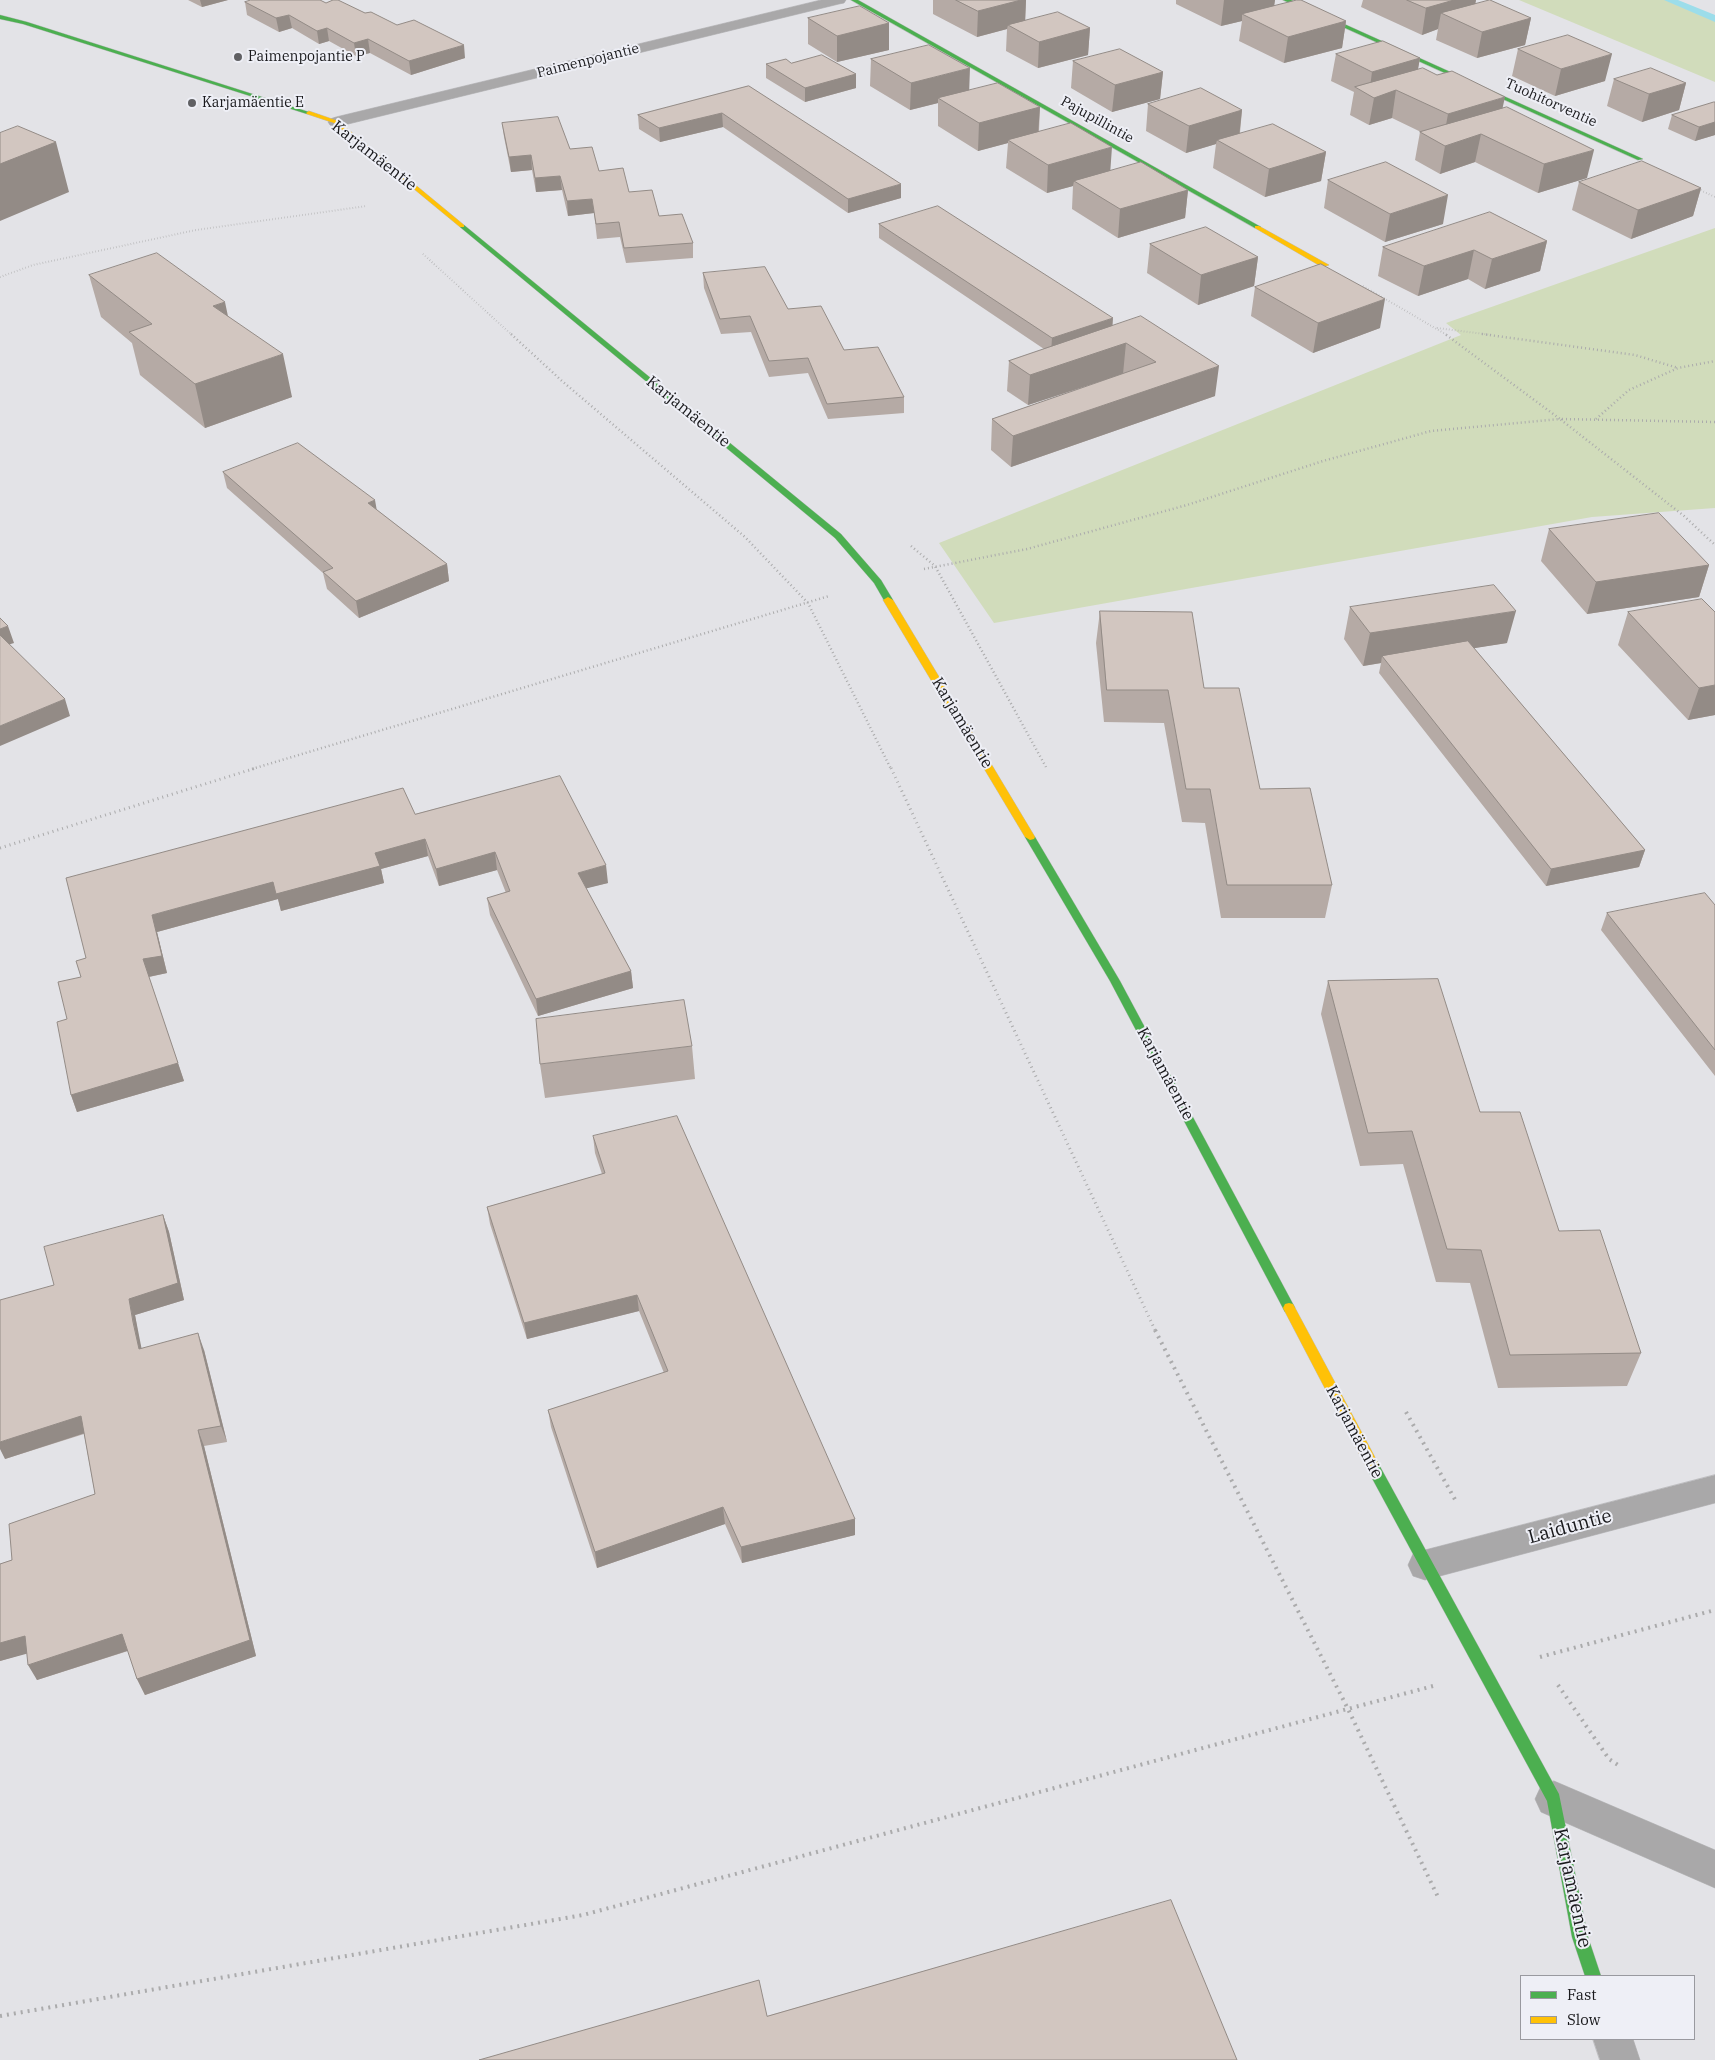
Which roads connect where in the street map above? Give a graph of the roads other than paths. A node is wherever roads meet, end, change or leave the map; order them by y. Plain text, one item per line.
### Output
1 (839, 0) edge
2 (854, 0) edge
3 (1286, 0) edge
4 (0, 17) edge
5 (336, 122) junction
6 (1640, 159) dead end
7 (1326, 265) edge
8 (1715, 1489) edge
9 (1425, 1565) junction
10 (1554, 1799) junction
11 (1715, 1869) edge
12 (1593, 1975) edge
13 (1613, 2040) edge
14 (1620, 2060) edge

1 - 5 street, Paimenpojantie
2 - 7 street, Pajupillintie
3 - 6 street, Tuohitorventie
4 - 5 street, Karjamäentie
5 - 9 street, Karjamäentie
8 - 9 street, Laiduntie
9 - 10 street, Karjamäentie
10 - 11 street, Karjamäentie
10 - 12 street, Karjamäentie
13 - 14 street

